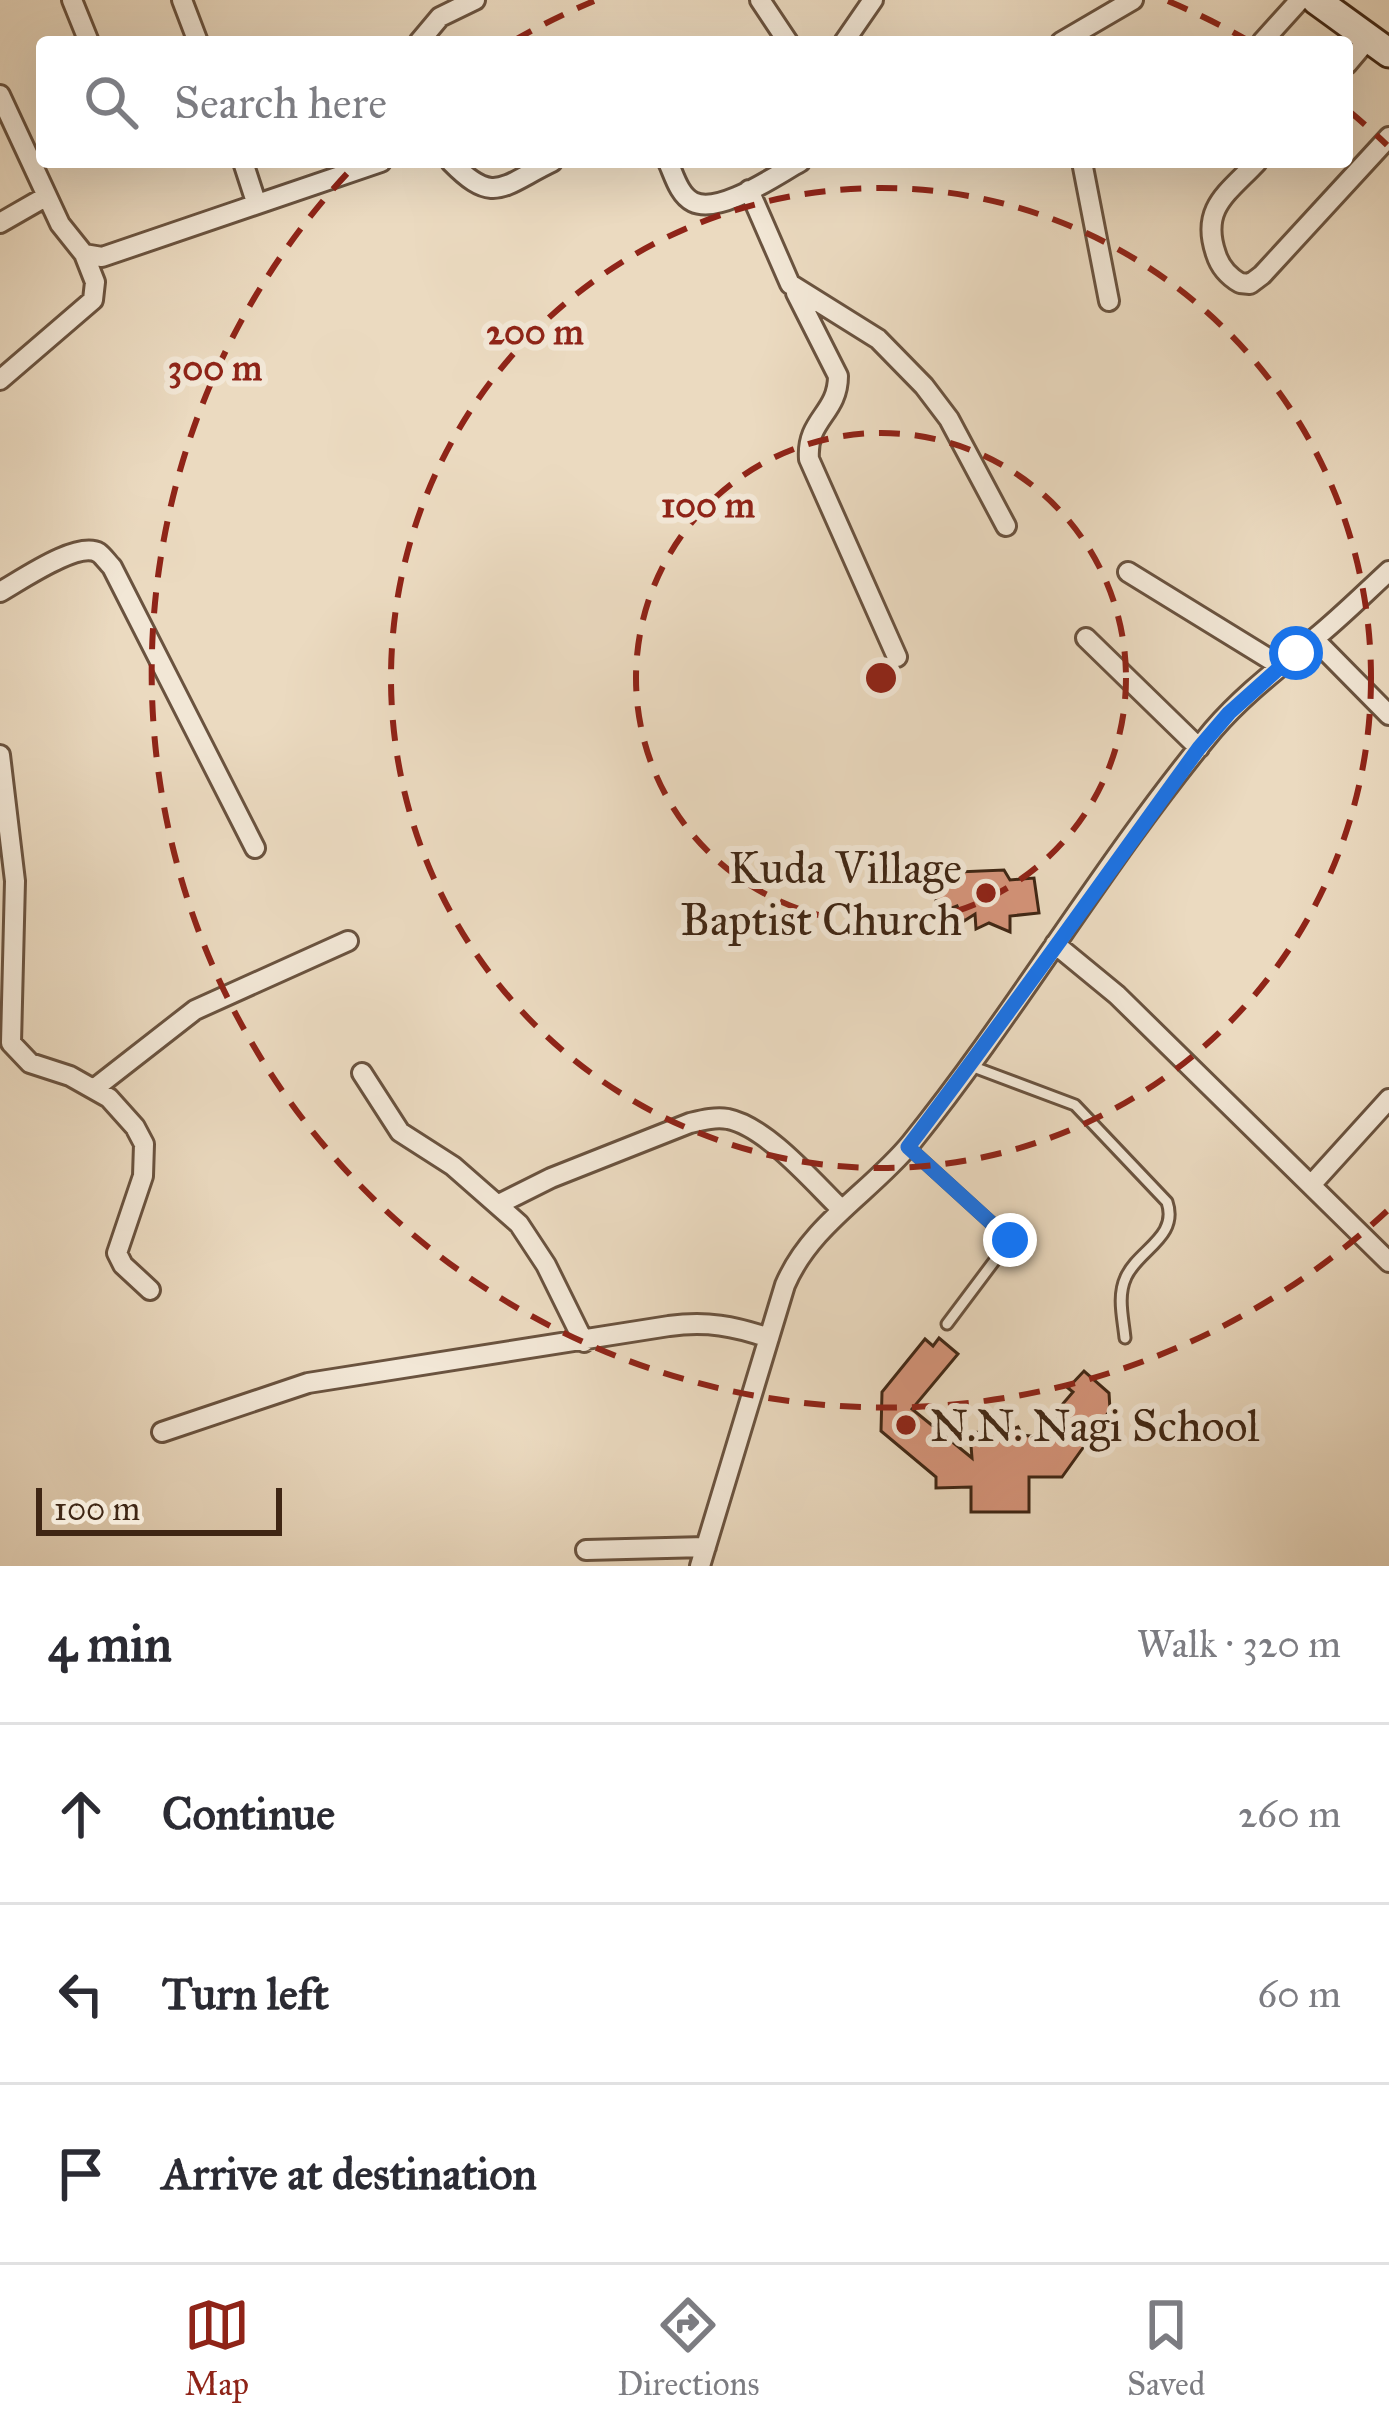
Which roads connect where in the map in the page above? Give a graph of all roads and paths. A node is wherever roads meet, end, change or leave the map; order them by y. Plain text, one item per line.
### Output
1 (72, 0) edge
2 (182, 0) edge
3 (475, 0) edge
4 (760, 0) edge
5 (873, 0) edge
6 (1133, 0) edge
7 (1300, 0) edge
8 (1316, 0) edge
9 (87, 36) edge
10 (196, 36) edge
11 (424, 36) edge
12 (784, 36) edge
13 (848, 36) edge
14 (1071, 36) edge
15 (1267, 36) edge
16 (1379, 45) edge
17 (1353, 60) edge
18 (0, 95) edge
19 (1389, 137) edge
20 (244, 168) edge
21 (362, 168) edge
22 (457, 168) edge
23 (540, 168) edge
24 (671, 168) edge
25 (789, 168) edge
26 (1085, 168) edge
27 (1251, 168) edge
28 (748, 190) junction
29 (47, 196) junction
30 (256, 202) junction
31 (0, 223) edge
32 (84, 254) junction
33 (790, 284) junction
34 (1109, 301) dead end
35 (0, 380) edge
36 (1006, 526) dead end
37 (1128, 572) dead end
38 (1389, 572) edge
39 (0, 592) edge
40 (1086, 638) dead end
41 (1314, 639) junction
42 (897, 657) dead end
43 (1279, 665) junction
44 (1389, 715) edge
45 (1199, 748) junction
46 (0, 755) edge
47 (255, 848) dead end
48 (348, 941) dead end
49 (1055, 944) junction
50 (971, 1066) junction
51 (362, 1072) dead end
52 (94, 1088) junction
53 (1389, 1099) edge
54 (908, 1147) junction
55 (1312, 1185) junction
56 (499, 1204) junction
57 (842, 1210) junction
58 (1389, 1262) edge
59 (150, 1290) dead end
60 (947, 1324) dead end
61 (769, 1338) junction
62 (1125, 1338) dead end
63 (584, 1342) junction
64 (162, 1432) dead end
65 (586, 1550) dead end
66 (703, 1557) edge

1 - 9 street
2 - 10 street
3 - 11 street
4 - 12 street
5 - 13 street
6 - 14 street
7 - 15 street
8 - 16 main road
16 - 17 street
18 - 29 street
19 - 27 street
20 - 30 street
21 - 30 street
22 - 23 street
24 - 28 street
25 - 28 street
26 - 34 street
28 - 33 street
29 - 31 street
29 - 32 street
30 - 32 street
32 - 35 street
33 - 36 street
33 - 42 street
37 - 43 street
38 - 41 street
39 - 47 street
40 - 45 street
41 - 43 street
41 - 44 street
43 - 45 street
45 - 49 street
46 - 52 street
48 - 52 street
49 - 50 street
49 - 55 street
50 - 54 street
50 - 62 lane
51 - 56 street
52 - 59 street
53 - 55 street
54 - 57 street
54 - 60 lane
55 - 58 street
56 - 57 street
56 - 63 street
57 - 61 street
61 - 63 street
61 - 66 street
63 - 64 street
65 - 66 street

